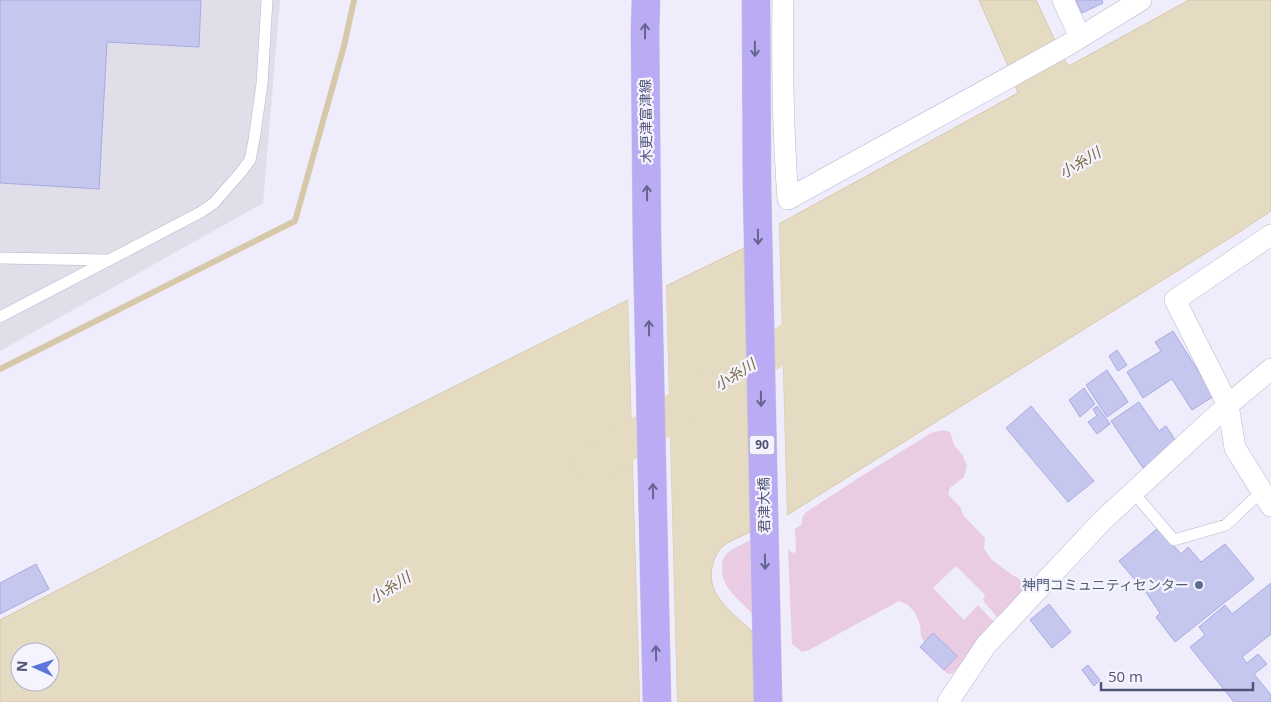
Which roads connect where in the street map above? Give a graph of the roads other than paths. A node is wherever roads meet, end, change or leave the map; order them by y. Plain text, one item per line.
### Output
1 (267, 0) edge
2 (646, 0) edge
3 (756, 0) edge
4 (783, 0) edge
5 (1064, 0) edge
6 (1141, 0) edge
7 (1073, 41) junction
8 (1271, 235) edge
9 (0, 258) edge
10 (108, 260) junction
11 (0, 317) edge
12 (1271, 369) edge
13 (1228, 405) junction
14 (1133, 492) junction
15 (1268, 496) edge
16 (657, 702) edge
17 (768, 702) edge
18 (948, 702) edge

1 - 10 lane
16 -> 2 main road, 木更津富津線
3 -> 17 main road, 君津大橋 / 90
4 - 7 street
5 - 7 street
6 - 7 street
8 - 13 street
9 - 10 lane
10 - 11 lane
12 - 13 street
13 - 14 street
13 - 15 street
14 - 15 lane
14 - 18 street

